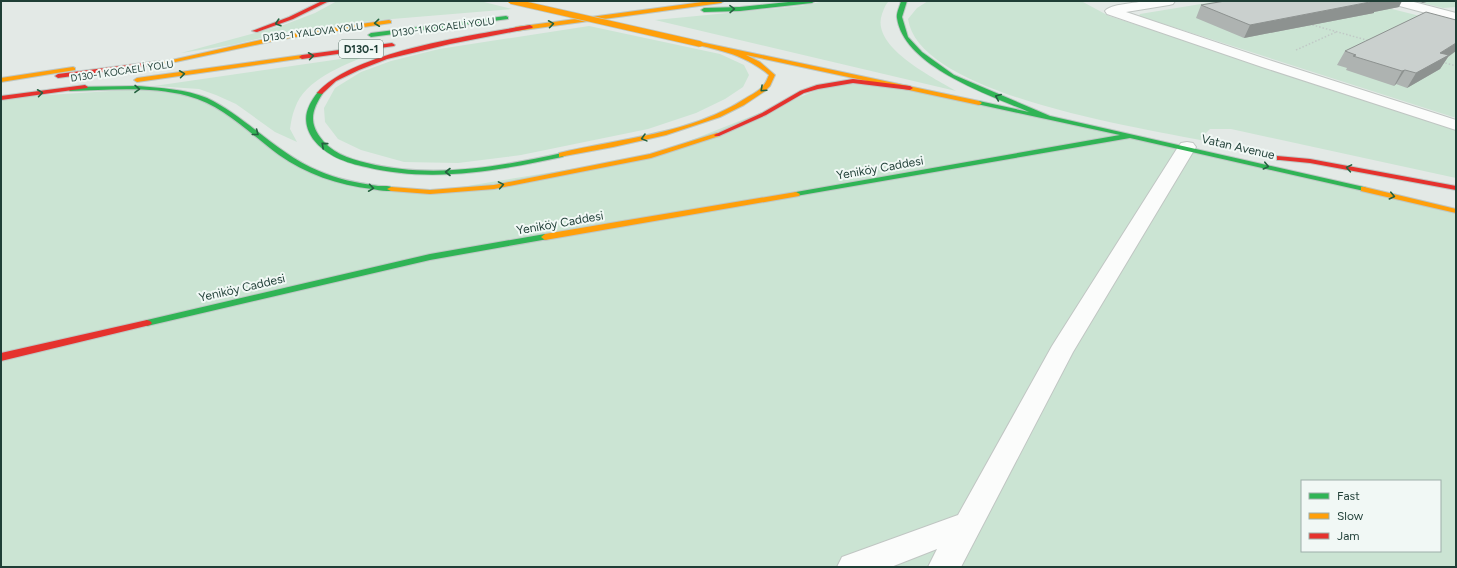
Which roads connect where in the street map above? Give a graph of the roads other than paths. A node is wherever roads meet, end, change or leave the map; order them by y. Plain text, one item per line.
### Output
1 (326, 1) edge
2 (510, 1) edge
3 (721, 1) edge
4 (812, 1) edge
5 (904, 1) edge
6 (1169, 1) edge
7 (1396, 1) edge
8 (581, 7) dead end
9 (651, 10) junction
10 (529, 14) dead end
11 (1456, 17) edge
12 (416, 20) dead end
13 (397, 21) dead end
14 (530, 27) junction
15 (244, 34) dead end
16 (364, 36) dead end
17 (284, 47) dead end
18 (729, 50) junction
19 (151, 55) dead end
20 (166, 62) junction
21 (1, 80) edge
22 (1, 83) edge
23 (910, 88) junction
24 (70, 89) junction
25 (1, 98) edge
26 (1047, 117) junction
27 (1456, 125) edge
28 (1128, 136) junction
29 (1187, 148) junction
30 (1456, 188) edge
31 (1456, 211) edge
32 (1, 357) edge
33 (969, 524) junction
34 (853, 567) edge
35 (944, 567) edge

1 -> 15 main road
2 - 18 main road, bridge
3 - 9 main road, D130-1 KOCAELİ YOLU / D130-1
9 -> 4 main road
26 -> 5 main road
6 - 27 street
7 - 11 street
8 - 10 main road
14 -> 9 main road, D130-1 KOCAELİ YOLU / D130-1
12 - 16 main road, D130-1 YALOVA YOLU / D130-1
13 -> 20 main road
18 -> 14 main road
24 -> 14 main road, D130-1 KOCAELİ YOLU / D130-1
17 - 20 main road, D130-1 YALOVA YOLU
18 - 23 main road
19 - 21 main road
20 - 22 main road, D130-1 YALOVA YOLU
24 -> 23 main road
23 - 26 main road
25 -> 24 main road, D130-1 KOCAELİ YOLU / D130-1
26 - 28 main road
28 - 29 main road
28 - 32 main road, Yeniköy Caddesi
30 -> 29 main road, Vatan Avenue
29 -> 31 main road, Vatan Avenue
29 - 33 street
33 - 34 street
33 - 35 street

